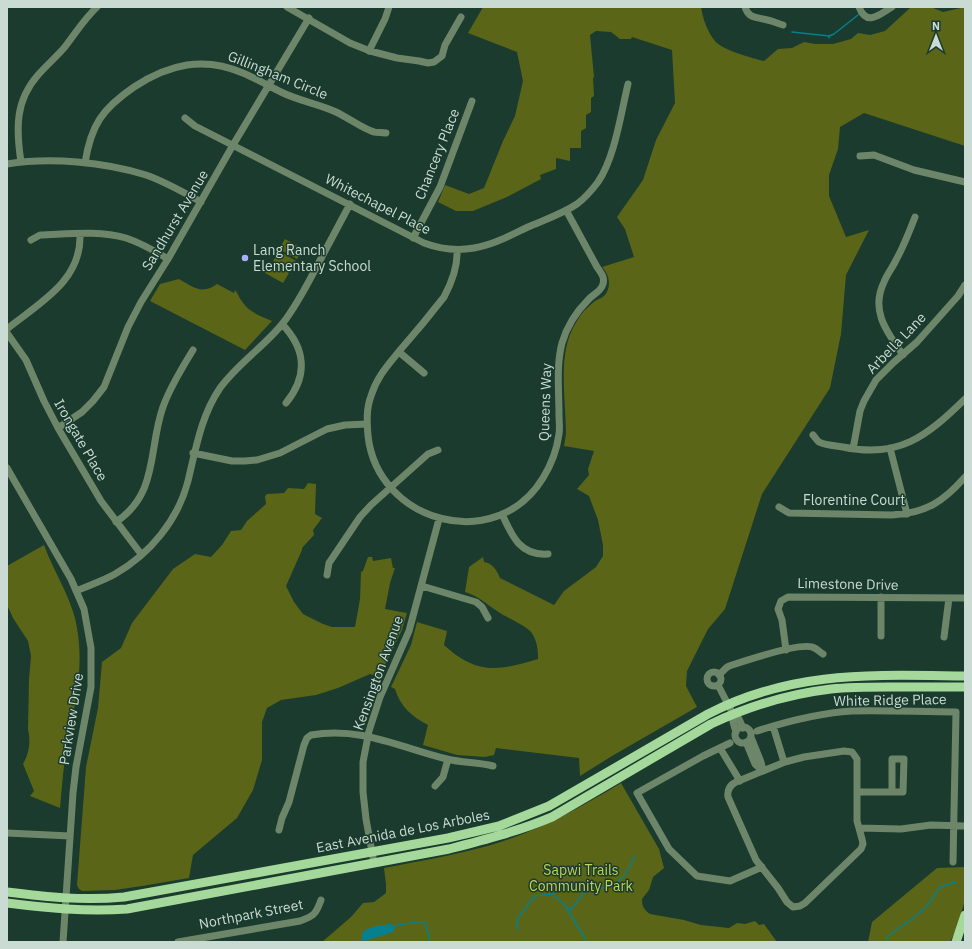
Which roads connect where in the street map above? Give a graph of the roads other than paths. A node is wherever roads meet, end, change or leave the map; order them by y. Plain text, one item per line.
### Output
1 (97, 7) edge
2 (287, 7) edge
3 (389, 7) edge
4 (745, 7) edge
5 (859, 7) edge
6 (892, 7) edge
7 (460, 17) dead end
8 (309, 18) junction
9 (783, 25) dead end
10 (369, 51) junction
11 (628, 84) dead end
12 (268, 85) junction
13 (472, 101) dead end
14 (185, 118) dead end
15 (386, 133) dead end
16 (233, 145) junction
17 (860, 156) dead end
18 (21, 162) junction
19 (85, 163) junction
20 (7, 164) edge
21 (965, 182) edge
22 (201, 202) junction
23 (350, 204) junction
24 (566, 210) junction
25 (915, 217) dead end
26 (80, 234) junction
27 (413, 238) junction
28 (31, 240) dead end
29 (457, 250) junction
30 (168, 259) junction
31 (965, 285) edge
32 (282, 324) junction
33 (7, 329) edge
34 (7, 333) edge
35 (193, 350) dead end
36 (399, 352) junction
37 (904, 355) junction
38 (424, 373) dead end
39 (965, 399) edge
40 (286, 403) dead end
41 (367, 424) junction
42 (58, 428) junction
43 (813, 435) dead end
44 (890, 448) junction
45 (853, 449) junction
46 (438, 450) dead end
47 (193, 453) junction
48 (7, 468) edge
49 (965, 477) edge
50 (390, 488) junction
51 (779, 507) dead end
52 (502, 514) junction
53 (907, 514) junction
54 (440, 519) junction
55 (116, 522) junction
56 (141, 554) junction
57 (548, 554) dead end
58 (327, 575) dead end
59 (422, 586) junction
60 (76, 591) junction
61 (881, 597) junction
62 (949, 598) junction
63 (965, 598) edge
64 (488, 618) dead end
65 (881, 636) dead end
66 (944, 637) dead end
67 (786, 650) junction
68 (823, 654) dead end
69 (717, 674) junction
70 (965, 676) edge
71 (718, 685) junction
72 (965, 687) edge
73 (728, 703) junction
74 (733, 714) junction
75 (773, 726) junction
76 (743, 728) junction
77 (757, 731) dead end
78 (736, 732) junction
79 (368, 737) junction
80 (749, 740) junction
81 (730, 743) dead end
82 (720, 748) junction
83 (448, 759) junction
84 (784, 762) junction
85 (493, 766) dead end
86 (763, 771) junction
87 (740, 781) junction
88 (435, 786) dead end
89 (858, 792) junction
90 (892, 792) junction
91 (954, 825) junction
92 (965, 826) edge
93 (859, 828) junction
94 (279, 830) dead end
95 (7, 833) edge
96 (70, 836) junction
97 (372, 852) junction
98 (953, 862) dead end
99 (374, 864) junction
100 (762, 867) junction
101 (7, 892) edge
102 (66, 899) junction
103 (321, 900) dead end
104 (7, 903) edge
105 (65, 910) junction
106 (965, 918) edge
107 (63, 942) edge
108 (178, 942) edge
109 (956, 942) edge

1 - 18 street
2 - 8 street
3 - 10 street
4 - 9 street
5 - 6 street
7 - 10 street
8 - 10 street
8 - 12 street, Sandhurst Avenue
11 - 24 street, Whitechapel Place
12 - 15 street, Gillingham Circle
12 - 16 street, Sandhurst Avenue
12 - 19 street, Gillingham Circle
13 - 27 street, Chancery Place
14 - 16 street, Whitechapel Place
16 - 22 street, Sandhurst Avenue
16 - 23 street, Whitechapel Place
17 - 21 street
18 - 19 street
18 - 20 street
19 - 22 street
22 - 30 street, Sandhurst Avenue
23 - 27 street, Whitechapel Place
23 - 32 street
24 - 29 street, Whitechapel Place
24 - 52 street, Queens Way
25 - 37 street
26 - 28 street
26 - 30 street
26 - 33 street
27 - 29 street, Whitechapel Place
29 - 36 street, Queens Way
30 - 42 street, Sandhurst Avenue
31 - 37 street, Arbella Lane
32 - 40 street
32 - 47 street
34 - 42 street, Irongate Place
35 - 55 street
36 - 38 street
36 - 41 street, Queens Way
37 - 45 street, Arbella Lane
39 - 44 street
41 - 47 street
41 - 50 street, Queens Way
42 - 55 street, Irongate Place
43 - 45 street
44 - 45 street
44 - 53 street
46 - 50 street
47 - 56 street
48 - 60 street, Parkview Drive
49 - 53 street, Florentine Court
50 - 54 street, Queens Way
50 - 58 street
51 - 53 street, Florentine Court
52 - 54 street, Queens Way
52 - 57 street
54 - 59 street, Kensington Avenue
55 - 56 street, Irongate Place
56 - 60 street
59 - 64 street
59 - 79 street, Kensington Avenue
60 - 96 street, Parkview Drive
61 - 62 street, Limestone Drive
61 - 65 street
61 - 67 street, Limestone Drive
62 - 63 street, Limestone Drive
62 - 66 street
67 - 68 street
67 - 69 street
69 - 71 street
69 - 71 street
70 - 73 main road, East Avenida de Los Arboles
71 - 73 street
72 - 74 main road, East Avenida de Los Arboles
73 - 74 street
73 - 97 main road, East Avenida de Los Arboles
74 - 76 street
74 - 78 street
74 - 99 main road, East Avenida de Los Arboles
75 - 77 street, White Ridge Place
75 - 84 street
75 - 91 street, White Ridge Place
76 - 78 street
76 - 80 street
78 - 80 street
79 - 83 street
79 - 94 street
79 - 97 street, Kensington Avenue
80 - 86 street
81 - 82 street
82 - 87 street
82 - 100 street
83 - 85 street
83 - 88 street
84 - 86 street
84 - 89 street
86 - 87 street
87 - 100 street
89 - 90 street
89 - 93 street
90 - 90 street
91 - 92 street
91 - 93 street
91 - 98 street, White Ridge Place
93 - 100 street
95 - 96 street
96 - 102 street, Parkview Drive
97 - 99 street, Kensington Avenue
97 - 102 main road, East Avenida de Los Arboles
99 - 105 main road, East Avenida de Los Arboles
101 - 102 main road, East Avenida de Los Arboles
102 - 105 street, Parkview Drive
103 - 108 street, Northpark Street
104 - 105 main road, East Avenida de Los Arboles
105 - 107 street, Parkview Drive
106 - 109 main road

